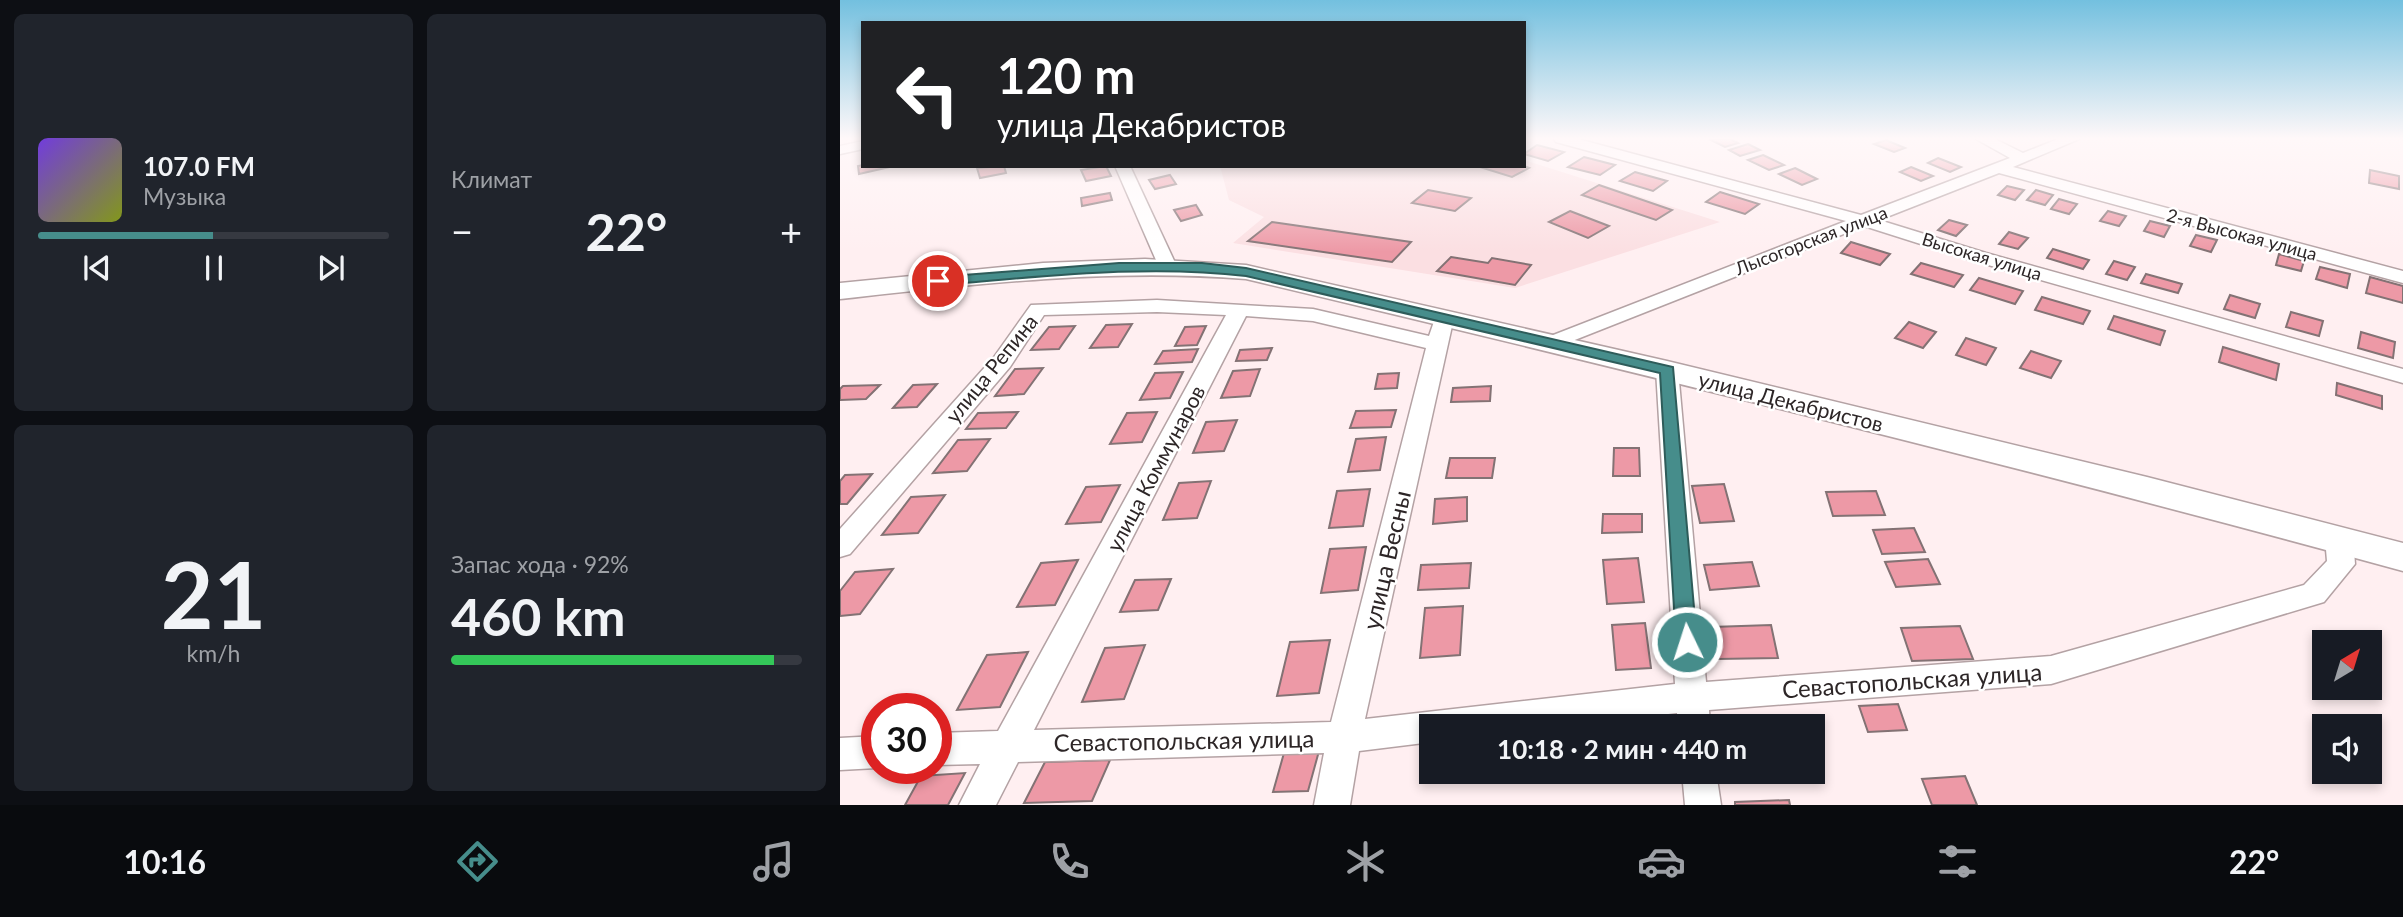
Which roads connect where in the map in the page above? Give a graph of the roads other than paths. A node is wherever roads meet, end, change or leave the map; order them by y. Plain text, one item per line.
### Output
1 (1127, 177) edge
2 (1695, 177) edge
3 (1980, 177) edge
4 (2028, 177) edge
5 (1857, 222) junction
6 (1168, 267) junction
7 (2403, 277) edge
8 (840, 291) edge
9 (1239, 310) junction
10 (1441, 330) junction
11 (1550, 343) junction
12 (1667, 370) junction
13 (2403, 376) edge
14 (851, 521) edge
15 (2339, 538) junction
16 (840, 547) edge
17 (2403, 557) edge
18 (1692, 712) edge
19 (1655, 714) edge
20 (1419, 728) edge
21 (1344, 737) junction
22 (1007, 745) junction
23 (952, 747) edge
24 (861, 753) edge
25 (840, 754) edge
26 (1700, 784) edge
27 (977, 805) edge
28 (1332, 805) edge
29 (1703, 805) edge

1 - 6 street
2 - 5 street, Высокая улица
3 - 5 street, Лысогорская улица
4 - 7 street, 2-я Высокая улица
5 - 11 street, Лысогорская улица
5 - 13 street, Высокая улица
6 - 8 main road, улица Декабристов
6 - 10 main road, улица Декабристов
9 - 10 street
9 - 14 street, улица Репина
9 - 22 street, улица Коммунаров
10 - 11 main road, улица Декабристов
10 - 21 street, улица Весны
11 - 12 main road, улица Декабристов
12 - 15 main road, улица Декабристов
12 - 18 street
14 - 16 street, улица Репина
15 - 17 main road, улица Декабристов
15 - 18 street, Севастопольская улица
18 - 19 street, Севастопольская улица
20 - 21 street, Севастопольская улица
21 - 22 street, Севастопольская улица
21 - 28 street, улица Весны
22 - 23 street, Севастопольская улица
22 - 27 street, улица Коммунаров
24 - 25 street
26 - 29 street

